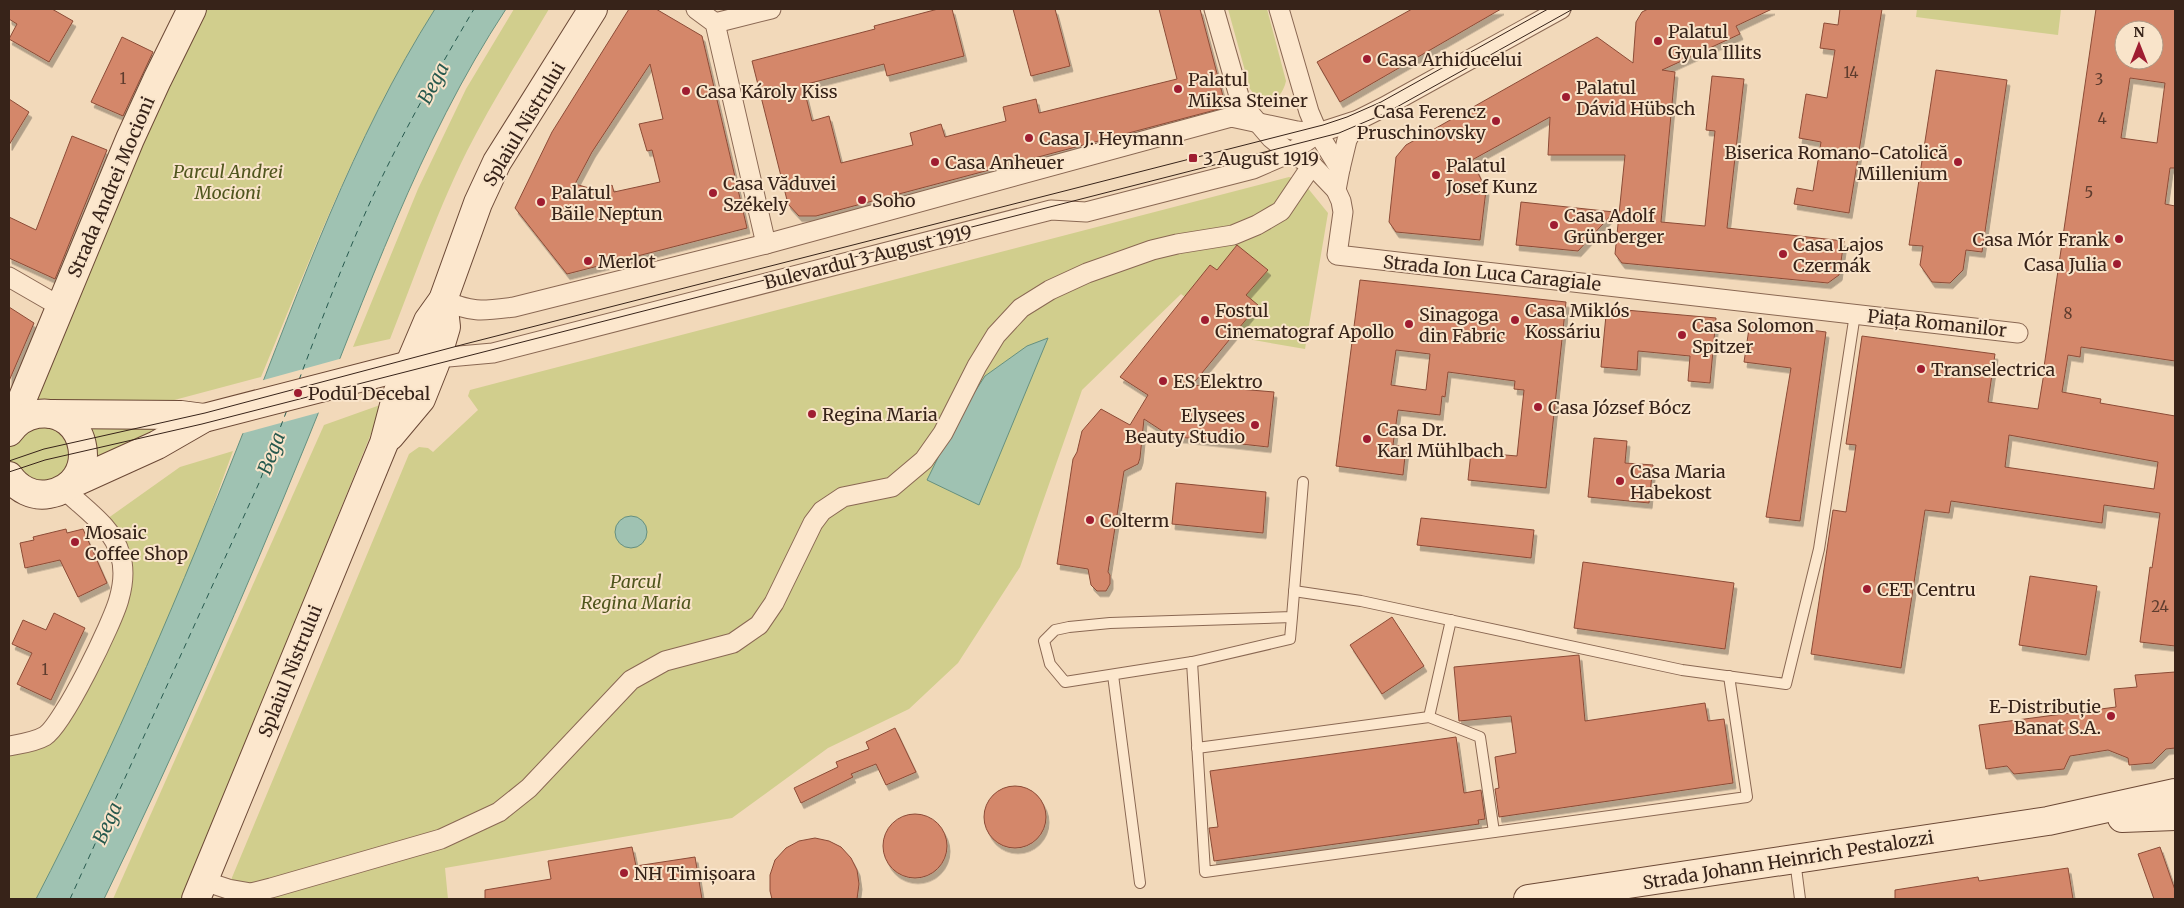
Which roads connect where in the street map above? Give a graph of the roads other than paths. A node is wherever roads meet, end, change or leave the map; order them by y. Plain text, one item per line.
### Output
1 (192, 9) edge
2 (593, 9) edge
3 (696, 9) edge
4 (771, 9) edge
5 (1214, 9) edge
6 (1279, 9) edge
7 (1561, 9) edge
8 (715, 23) junction
9 (1358, 120) junction
10 (1256, 122) junction
11 (1318, 133) junction
12 (1290, 153) junction
13 (1312, 165) junction
14 (1340, 169) junction
15 (1336, 190) junction
16 (766, 244) junction
17 (9, 277) edge
18 (443, 300) junction
19 (61, 307) junction
20 (1855, 314) junction
21 (2018, 332) dead end
22 (437, 358) junction
23 (411, 364) junction
24 (34, 367) junction
25 (42, 413) junction
26 (204, 418) junction
27 (9, 431) edge
28 (384, 443) junction
29 (9, 476) edge
30 (1304, 482) dead end
31 (60, 489) junction
32 (9, 502) edge
33 (1294, 591) junction
34 (1292, 617) junction
35 (1451, 620) junction
36 (1192, 662) junction
37 (1114, 675) junction
38 (1729, 676) junction
39 (1430, 717) junction
40 (9, 746) edge
41 (1197, 748) junction
42 (2175, 793) edge
43 (2175, 816) edge
44 (2048, 822) junction
45 (1494, 832) junction
46 (1795, 859) junction
47 (1140, 883) dead end
48 (200, 890) edge
49 (1528, 899) edge
50 (1800, 899) edge

1 - 19 street, Strada Andrei Mocioni
2 - 18 street, Splaiul Nistrului
3 - 8 street
4 - 8 street
5 - 10 street
6 - 11 street
7 - 9 street, Bulevardul 3 August 1919
8 - 16 street
9 - 11 street, Bulevardul 3 August 1919
9 - 14 street
10 - 11 street, Bulevardul 3 August 1919
10 - 12 street
10 - 16 street, Bulevardul 3 August 1919
11 - 12 street, Bulevardul 3 August 1919
11 - 14 street
12 - 13 street
12 - 22 street, Bulevardul 3 August 1919
13 - 15 street
13 - 48 street
14 - 15 street
15 - 20 street, Strada Ion Luca Caragiale
16 - 18 street, Bulevardul 3 August 1919
17 - 19 street
18 - 22 street, Splaiul Nistrului
18 - 23 street, Splaiul Nistrului
19 - 24 street, Strada Andrei Mocioni
20 - 21 street, Piața Romanilor
20 - 38 lane
22 - 23 street, Bulevardul 3 August 1919
22 - 28 street, Splaiul Nistrului
23 - 26 street
23 - 28 street, Splaiul Nistrului
24 - 25 street, Strada Andrei Mocioni
24 - 27 street, Strada Andrei Mocioni
25 - 26 street
25 - 27 street
25 - 31 street
26 - 31 street
28 - 48 street, Splaiul Nistrului
29 - 31 street
30 - 33 lane
31 - 32 street
31 - 40 street
33 - 34 lane
33 - 35 lane
34 - 36 lane
34 - 37 lane
35 - 38 lane
35 - 39 lane
36 - 37 lane
36 - 41 lane
37 - 47 lane
38 - 45 lane
39 - 41 lane
39 - 45 lane
41 - 45 lane
42 - 44 street, Strada Johann Heinrich Pestalozzi
43 - 44 street, Strada Johann Heinrich Pestalozzi
44 - 46 street, Strada Johann Heinrich Pestalozzi
46 - 49 street, Strada Johann Heinrich Pestalozzi
46 - 50 lane

